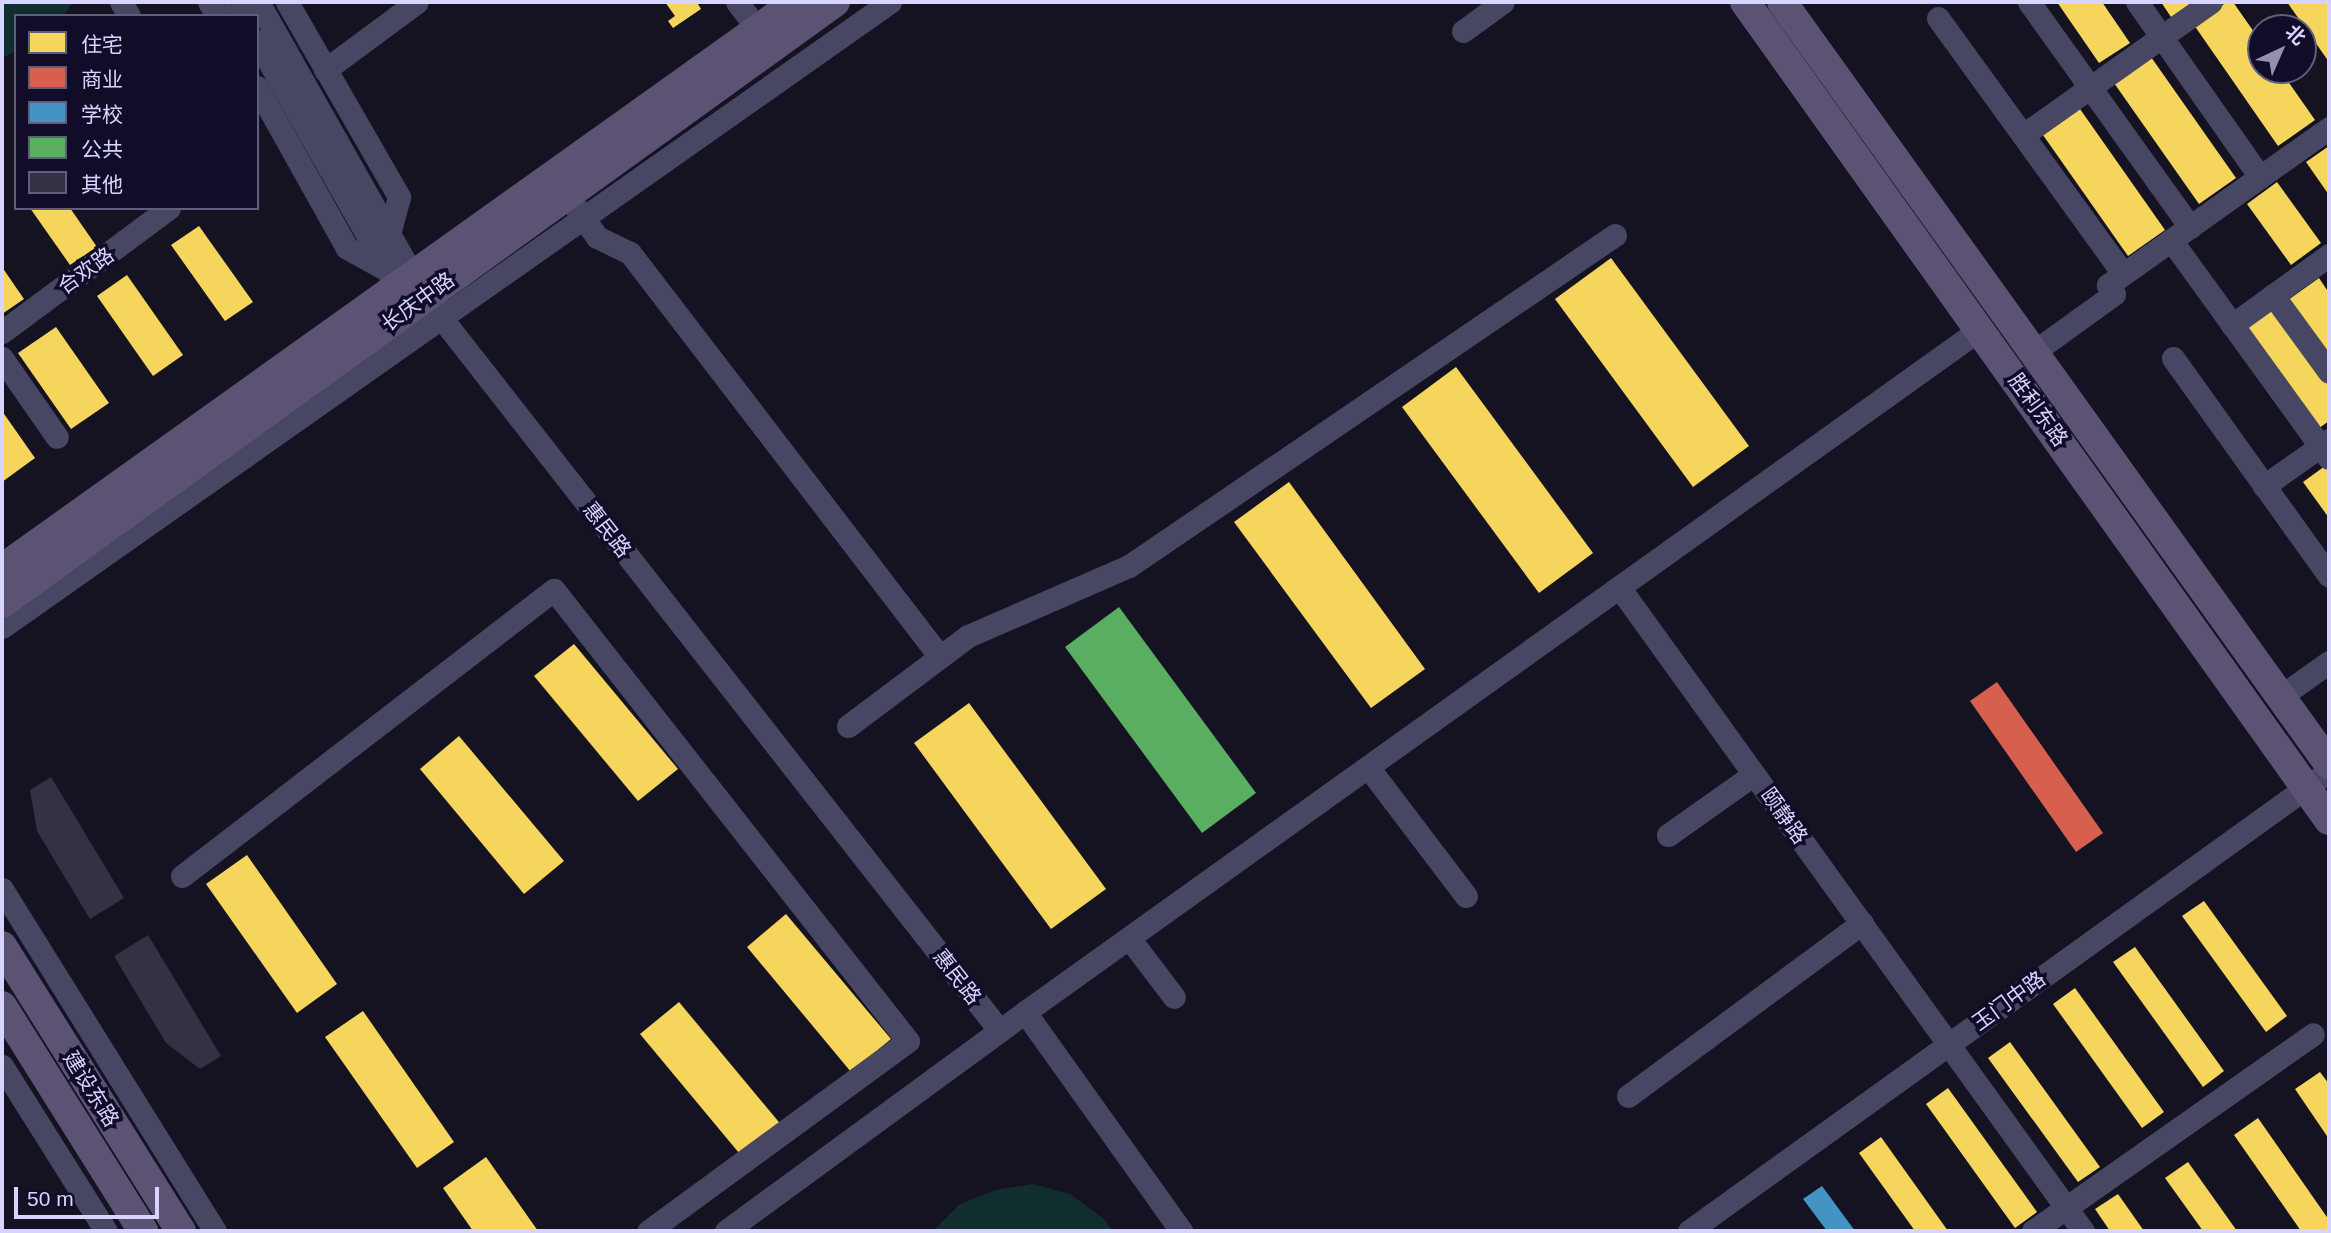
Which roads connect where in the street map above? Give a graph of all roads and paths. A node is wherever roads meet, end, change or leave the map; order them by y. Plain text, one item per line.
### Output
1 (258, 2) edge
2 (288, 2) edge
3 (417, 2) edge
4 (737, 2) edge
5 (796, 2) edge
6 (835, 2) edge
7 (890, 2) edge
8 (1503, 2) edge
9 (1745, 2) edge
10 (1782, 2) edge
11 (2029, 2) edge
12 (2137, 2) edge
13 (2211, 2) edge
14 (1938, 18) dead end
15 (758, 30) junction
16 (1463, 31) dead end
17 (2161, 37) junction
18 (259, 44) edge
19 (325, 69) junction
20 (2090, 87) junction
21 (259, 91) edge
22 (2329, 128) edge
23 (2023, 135) junction
24 (2260, 177) junction
25 (575, 206) junction
26 (166, 210) edge
27 (2180, 233) junction
28 (389, 234) junction
29 (1615, 235) dead end
30 (2326, 266) edge
31 (2123, 274) junction
32 (412, 292) junction
33 (2273, 295) junction
34 (2232, 325) junction
35 (1980, 329) junction
36 (2, 331) edge
37 (2035, 351) junction
38 (2, 358) edge
39 (2173, 358) dead end
40 (2329, 372) edge
41 (57, 437) dead end
42 (2326, 448) edge
43 (2264, 486) junction
44 (2, 569) edge
45 (2329, 576) edge
46 (1619, 587) junction
47 (2, 603) edge
48 (2, 627) edge
49 (940, 657) junction
50 (2329, 662) edge
51 (2281, 696) junction
52 (848, 726) dead end
53 (2329, 764) edge
54 (1368, 767) junction
55 (1754, 774) junction
56 (2318, 780) edge
57 (2329, 820) edge
58 (1668, 835) dead end
59 (182, 876) dead end
60 (2, 889) edge
61 (1466, 896) dead end
62 (1862, 923) junction
63 (1129, 938) junction
64 (2, 946) edge
65 (1174, 998) dead end
66 (2, 1006) edge
67 (1025, 1012) junction
68 (1000, 1031) junction
69 (2313, 1034) dead end
70 (1949, 1045) junction
71 (2, 1066) edge
72 (1628, 1096) dead end
73 (2066, 1207) junction
74 (106, 1231) edge
75 (143, 1231) edge
76 (181, 1231) edge
77 (215, 1231) edge
78 (648, 1231) edge
79 (726, 1231) edge
80 (1181, 1231) edge
81 (1689, 1231) edge
82 (2033, 1231) edge
83 (2083, 1231) edge

1 - 28 street, 惠民路
2 - 19 street
3 - 19 street
4 - 15 street
5 - 15 main road, 长庆中路
6 - 25 main road, 长庆中路
7 - 25 street
8 - 16 street
9 - 35 main road, 胜利东路
10 - 37 main road, 胜利东路
11 - 20 street
12 - 17 street
13 - 17 street
14 - 23 street
15 - 25 main road, 长庆中路
17 - 20 street
17 - 24 street
18 - 32 street, 惠民路
19 - 28 street
20 - 23 street
20 - 27 street
21 - 32 street
22 - 24 street
23 - 31 street
24 - 27 street
25 - 32 main road, 长庆中路
25 - 49 street
26 - 36 street, 合欢路
27 - 31 street
27 - 34 street
28 - 32 street, 惠民路
29 - 49 street
30 - 33 street
31 - 37 street
32 - 44 main road, 长庆中路
32 - 47 main road, 长庆中路
32 - 48 street
32 - 68 street, 惠民路
33 - 34 street
33 - 40 street
34 - 42 street
35 - 46 street
35 - 56 main road, 胜利东路
37 - 51 main road, 胜利东路
38 - 41 street
39 - 43 street
42 - 43 street
43 - 45 street
46 - 54 street
46 - 55 street, 颐静路
49 - 52 street
50 - 51 street
51 - 53 main road, 胜利东路
54 - 61 street
54 - 63 street
55 - 58 street
55 - 62 street, 颐静路
56 - 57 main road, 胜利东路
56 - 70 street, 玉门中路
59 - 78 street
60 - 77 street
62 - 70 street, 颐静路
62 - 72 street
63 - 65 street
63 - 67 street
64 - 76 main road, 建设东路
66 - 75 main road, 建设东路
67 - 68 street
67 - 80 street
68 - 79 street
69 - 73 street
70 - 73 street, 颐静路
70 - 81 street, 玉门中路
71 - 74 street
73 - 82 street
73 - 83 street, 颐静路

